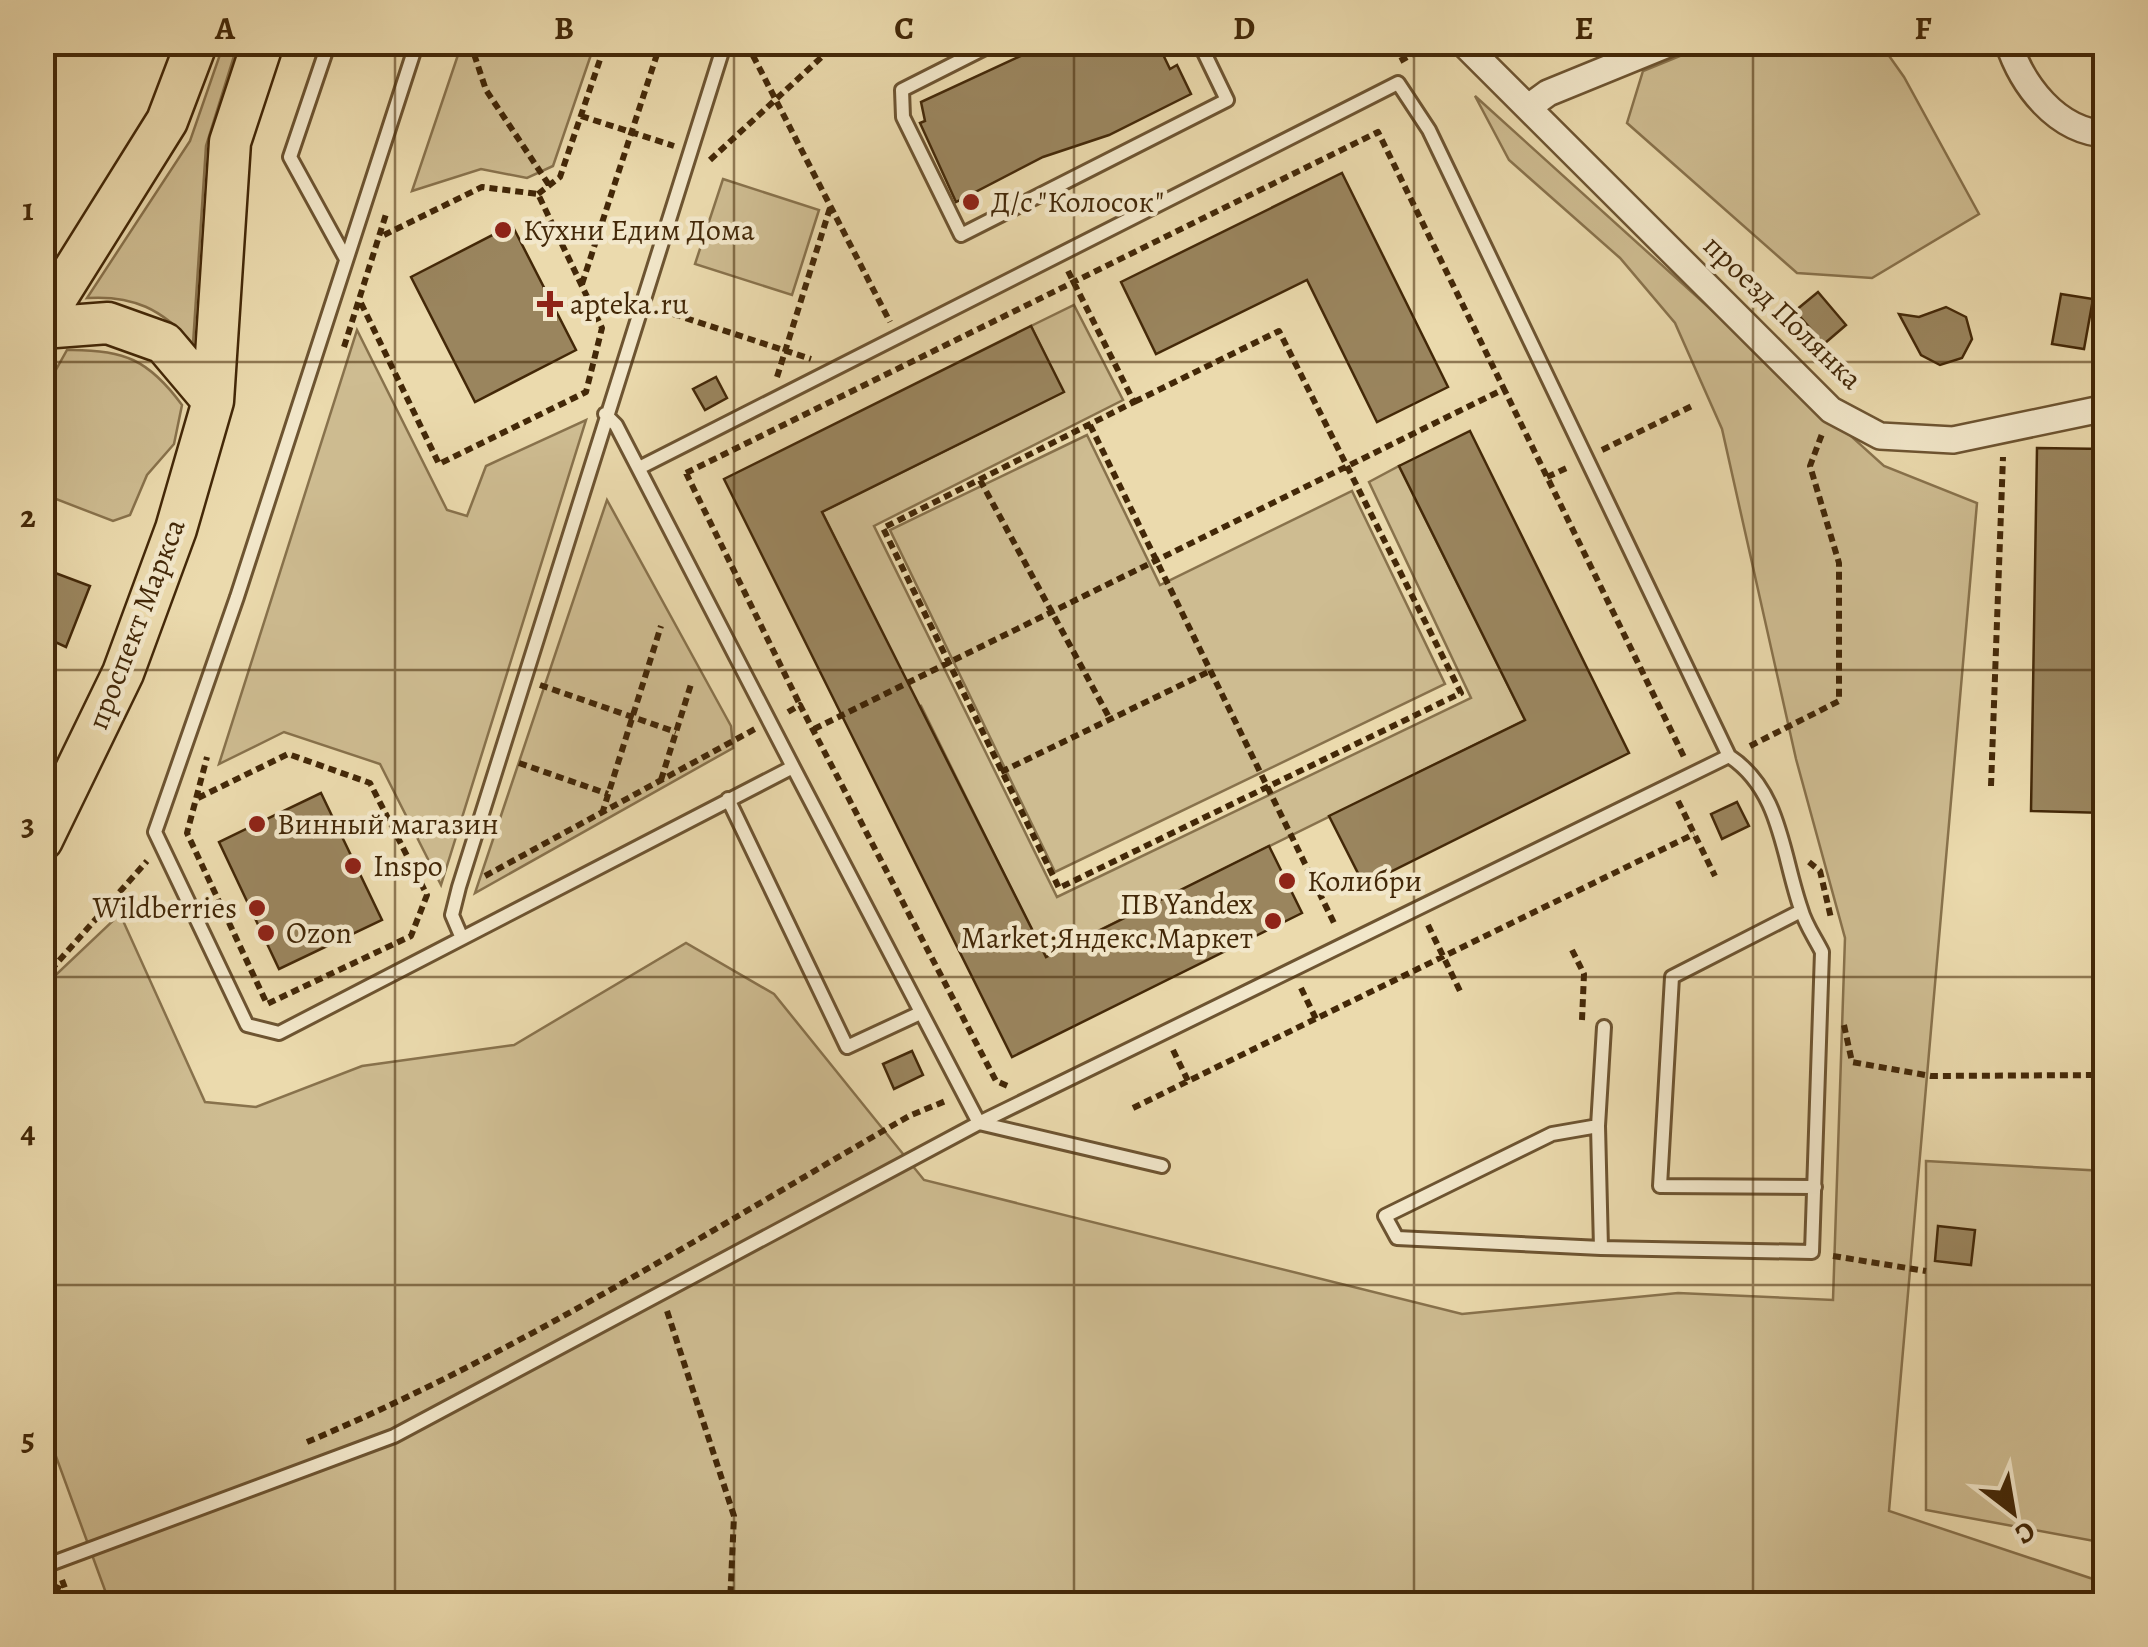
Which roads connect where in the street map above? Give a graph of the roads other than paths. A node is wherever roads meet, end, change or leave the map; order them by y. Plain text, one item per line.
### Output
1 (263, 42) edge
2 (329, 42) edge
3 (417, 42) edge
4 (725, 42) edge
5 (998, 42) edge
6 (1199, 42) edge
7 (1462, 42) edge
8 (1673, 42) edge
9 (2008, 42) edge
10 (190, 51) edge
11 (1530, 106) junction
12 (2106, 134) edge
13 (346, 259) junction
14 (42, 324) edge
15 (213, 401) junction
16 (2106, 408) edge
17 (606, 414) junction
18 (639, 468) junction
19 (1729, 756) junction
20 (793, 767) junction
21 (728, 799) junction
22 (42, 840) edge
23 (1801, 911) junction
24 (461, 936) junction
25 (918, 1014) junction
26 (1604, 1027) dead end
27 (979, 1123) junction
28 (1598, 1126) junction
29 (1162, 1166) dead end
30 (1815, 1187) junction
31 (1601, 1248) junction
32 (42, 1567) edge

1 - 15 main road, проспект Маркса
2 - 13 lane
3 - 13 lane
4 - 17 lane
5 - 6 lane
7 - 11 street, проезд Полянка
8 - 11 street
9 - 12 street
10 - 14 main road
11 - 16 street, проезд Полянка
13 - 24 lane
14 - 15 main road
15 - 22 main road, проспект Маркса
17 - 18 lane
17 - 24 lane
18 - 19 lane
18 - 20 lane
19 - 23 lane
19 - 27 lane
20 - 21 lane
20 - 25 lane
21 - 24 lane
21 - 25 lane
23 - 30 lane
23 - 30 lane
25 - 27 lane
26 - 28 lane
27 - 29 lane
27 - 32 lane
28 - 31 lane
28 - 31 lane
30 - 31 lane

